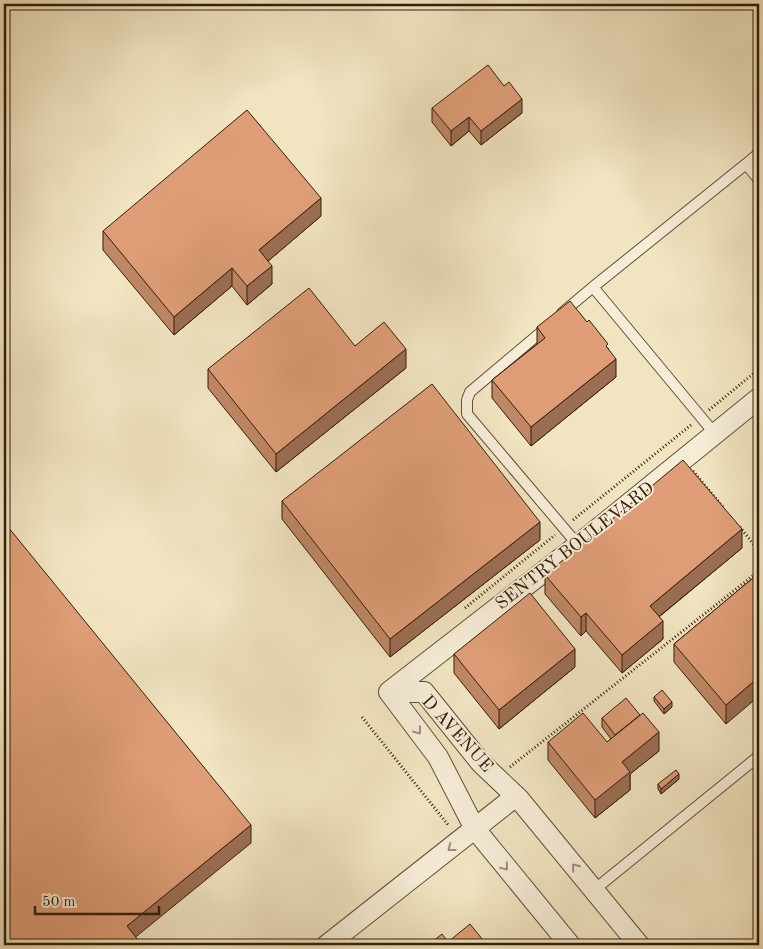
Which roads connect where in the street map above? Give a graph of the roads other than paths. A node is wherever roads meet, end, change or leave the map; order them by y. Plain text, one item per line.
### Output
1 (759, 153) edge
2 (746, 164) junction
3 (759, 180) edge
4 (594, 287) junction
5 (759, 398) edge
6 (715, 434) junction
7 (578, 545) junction
8 (389, 692) junction
9 (759, 756) edge
10 (516, 796) junction
11 (475, 829) junction
12 (594, 890) junction
13 (327, 945) edge
14 (570, 945) edge
15 (639, 945) edge

1 - 2 lane
2 - 3 lane
2 - 4 lane
4 - 6 lane
4 - 7 lane
5 - 6 street, SENTRY BOULEVARD
6 - 7 street, SENTRY BOULEVARD
7 - 8 street, SENTRY BOULEVARD
8 - 10 street, D AVENUE
8 -> 11 street, D AVENUE
9 - 12 lane
10 - 11 street
12 -> 10 street, D AVENUE
11 -> 13 street
11 -> 14 street, D AVENUE
12 - 15 street, D AVENUE

